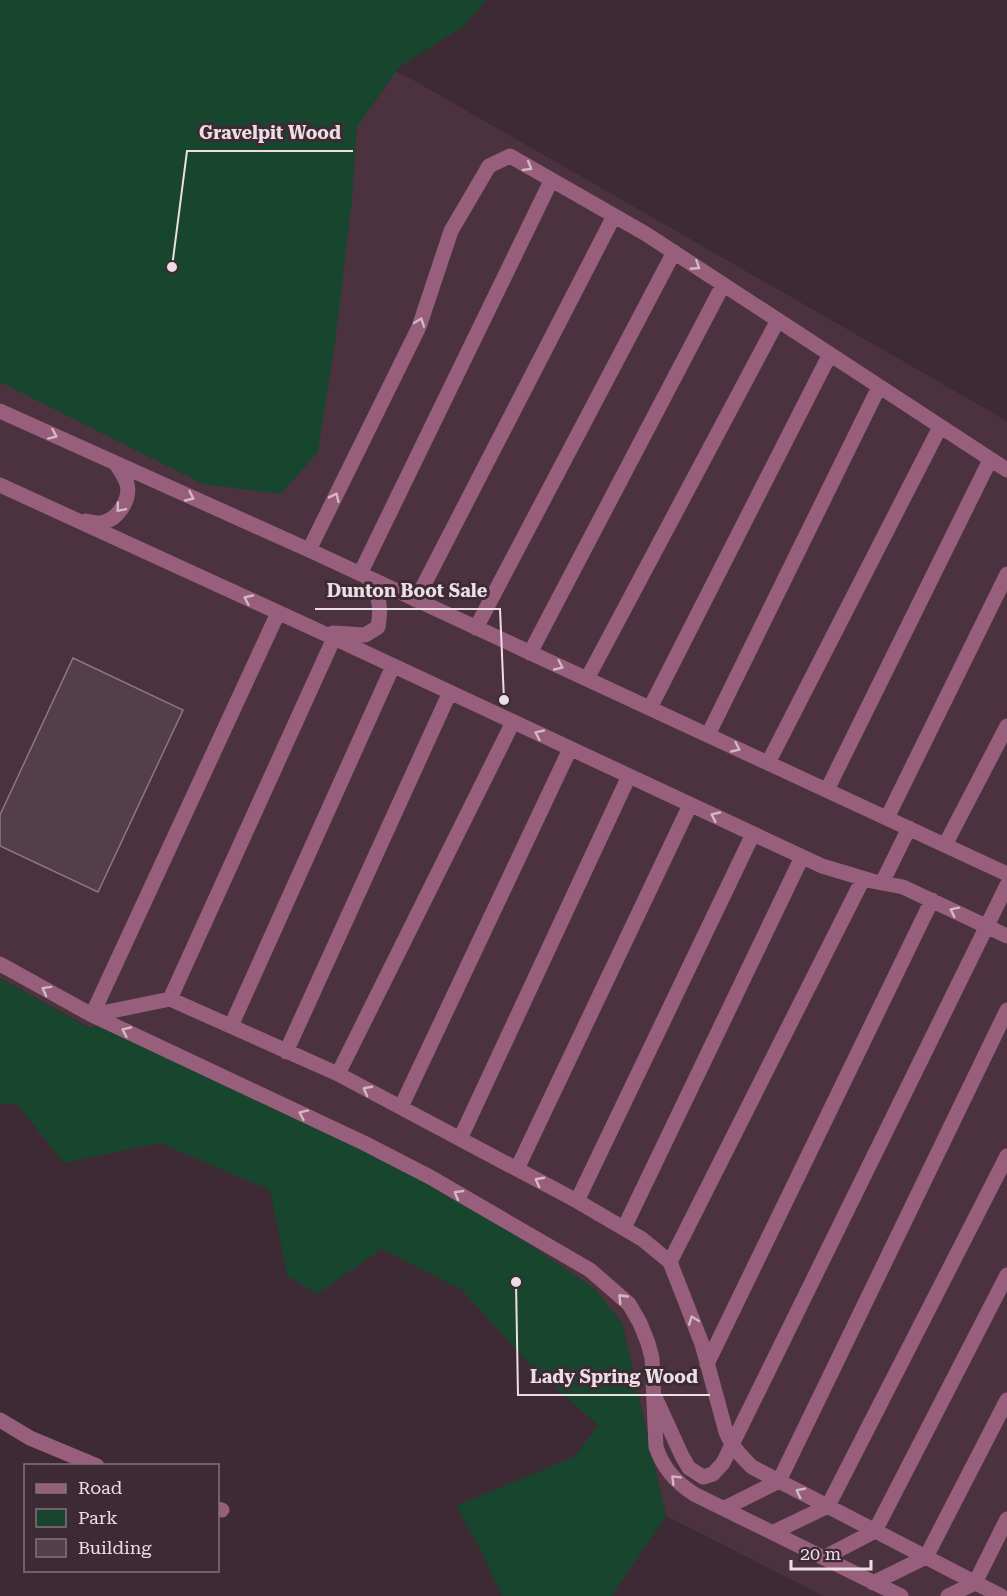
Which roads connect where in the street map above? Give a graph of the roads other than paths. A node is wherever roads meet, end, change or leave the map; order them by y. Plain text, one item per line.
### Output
1 (551, 181) junction
2 (614, 216) junction
3 (674, 252) junction
4 (723, 285) junction
5 (778, 320) junction
6 (830, 354) junction
7 (879, 387) junction
8 (0, 411) edge
9 (940, 426) junction
10 (990, 460) junction
11 (116, 464) junction
12 (1007, 470) edge
13 (0, 485) edge
14 (75, 519) junction
15 (309, 550) junction
16 (1007, 574) edge
17 (364, 576) junction
18 (417, 600) junction
19 (278, 613) junction
20 (476, 628) junction
21 (327, 635) junction
22 (530, 653) junction
23 (393, 666) junction
24 (587, 679) junction
25 (450, 692) junction
26 (650, 708) junction
27 (513, 722) junction
28 (1007, 726) edge
29 (708, 735) junction
30 (570, 749) junction
31 (768, 763) junction
32 (629, 776) junction
33 (827, 790) junction
34 (690, 804) junction
35 (887, 818) junction
36 (909, 828) junction
37 (753, 834) junction
38 (945, 845) junction
39 (802, 857) junction
40 (1007, 873) edge
41 (863, 879) junction
42 (882, 883) junction
43 (1007, 885) edge
44 (932, 900) junction
45 (986, 926) junction
46 (1007, 936) edge
47 (0, 964) edge
48 (170, 999) junction
49 (1007, 1010) edge
50 (92, 1015) junction
51 (231, 1026) junction
52 (286, 1052) junction
53 (338, 1074) junction
54 (400, 1107) junction
55 (460, 1139) junction
56 (1007, 1156) edge
57 (517, 1169) junction
58 (577, 1201) junction
59 (624, 1228) junction
60 (670, 1262) junction
61 (1007, 1275) edge
62 (707, 1364) junction
63 (654, 1394) junction
64 (1007, 1400) edge
65 (0, 1420) edge
66 (732, 1446) junction
67 (92, 1464) edge
68 (779, 1481) junction
69 (828, 1506) junction
70 (725, 1508) junction
71 (1007, 1519) edge
72 (875, 1531) junction
73 (774, 1532) junction
74 (825, 1557) junction
75 (926, 1557) junction
76 (975, 1582) junction
77 (873, 1583) junction
78 (901, 1596) edge
79 (948, 1596) edge
80 (1001, 1596) edge

1 - 2 lane
15 -> 1 lane
1 - 17 lane
2 - 3 lane
2 - 18 lane
3 -> 4 lane
3 - 20 lane
4 - 5 lane
4 - 22 lane
5 - 6 lane
5 - 24 lane
6 - 7 lane
6 - 26 lane
7 - 9 lane
7 - 29 lane
8 -> 11 lane
9 - 10 lane
9 - 31 lane
10 - 12 lane
10 - 33 lane
11 -> 14 lane
11 -> 15 lane
13 - 14 lane
19 -> 14 lane
15 - 17 lane
16 - 35 lane
17 - 18 lane
17 - 21 lane
18 - 20 lane
19 - 21 lane
19 - 50 lane
20 - 22 lane
21 - 23 lane
21 - 48 lane
22 -> 24 lane
23 - 25 lane
23 - 51 lane
24 - 26 lane
25 - 27 lane
25 - 52 lane
26 - 29 lane
30 -> 27 lane
27 - 53 lane
28 - 38 lane
29 -> 31 lane
30 - 32 lane
30 - 54 lane
31 - 33 lane
32 - 34 lane
32 - 55 lane
33 - 35 lane
37 -> 34 lane
34 - 57 lane
35 - 36 lane
36 - 38 lane
36 - 42 lane
37 - 39 lane
37 - 58 lane
38 - 40 lane
39 - 41 lane
39 - 59 lane
41 - 42 lane
41 - 60 lane
42 - 44 lane
43 - 45 lane
45 -> 44 lane
44 - 62 lane
45 - 46 lane
45 - 66 lane
50 -> 47 lane
48 - 50 lane
48 - 51 lane
49 - 68 lane
63 -> 50 lane
51 - 52 lane
52 - 53 lane
54 -> 53 lane
54 - 55 lane
55 - 57 lane
56 - 69 lane
58 -> 57 lane
58 - 59 lane
59 - 60 lane
62 -> 60 lane
61 - 72 lane
62 - 66 lane
63 - 66 lane
70 -> 63 lane
64 - 75 lane
65 - 67 lane
66 - 68 lane
69 -> 68 lane
68 - 70 lane
69 - 72 lane
69 - 73 lane
70 - 73 lane
71 - 76 lane
72 - 74 lane
72 - 75 lane
73 - 74 lane
74 - 77 lane
75 - 76 lane
75 - 77 lane
76 - 79 lane
76 - 80 lane
77 - 78 lane

